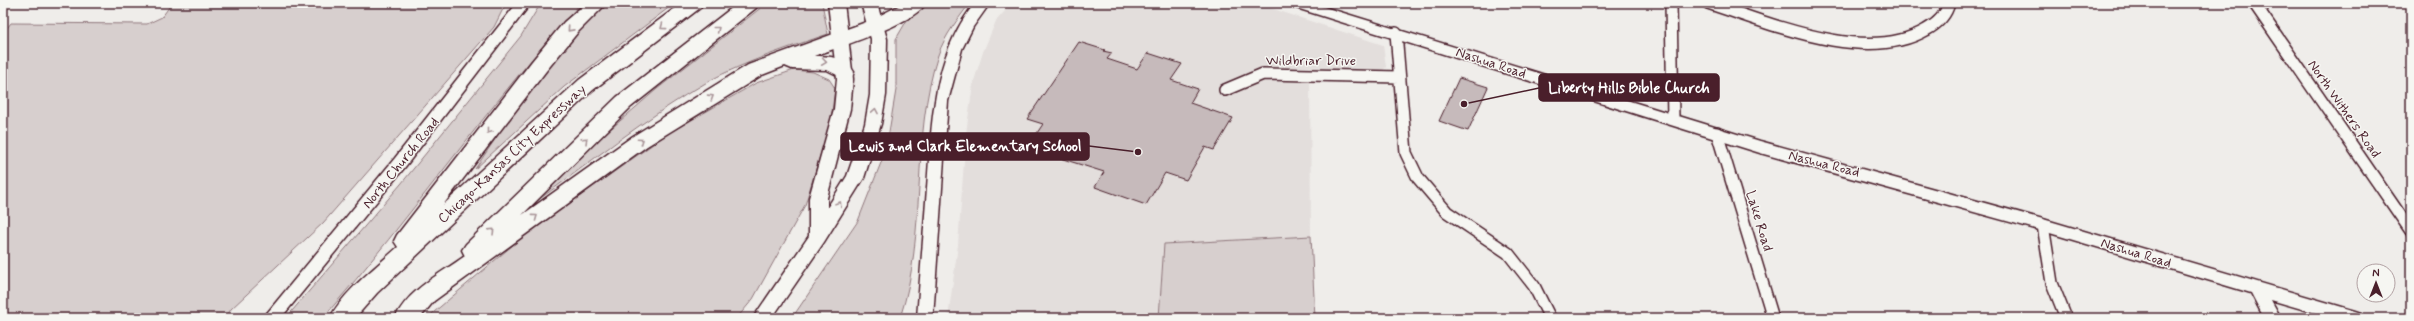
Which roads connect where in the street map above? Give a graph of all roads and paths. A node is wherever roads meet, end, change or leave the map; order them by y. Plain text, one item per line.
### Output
1 (524, 3) edge
2 (598, 3) edge
3 (694, 3) edge
4 (750, 3) edge
5 (836, 3) edge
6 (869, 3) edge
7 (917, 3) edge
8 (983, 3) edge
9 (1295, 3) edge
10 (1672, 3) edge
11 (1708, 3) edge
12 (1948, 3) edge
13 (2254, 3) edge
14 (875, 26) junction
15 (1396, 33) junction
16 (842, 38) junction
17 (772, 64) junction
18 (845, 72) junction
19 (1399, 77) junction
20 (1225, 90) dead end
21 (1672, 119) junction
22 (1717, 133) junction
23 (2043, 225) junction
24 (2411, 231) edge
25 (818, 237) junction
26 (369, 288) junction
27 (2257, 290) junction
28 (424, 297) junction
29 (271, 318) edge
30 (341, 318) edge
31 (406, 318) edge
32 (762, 318) edge
33 (925, 318) edge
34 (1550, 318) edge
35 (1773, 318) edge
36 (2066, 318) edge
37 (2273, 318) edge
38 (2356, 318) edge

1 - 29 street, North Church Road
2 -> 26 highway
3 -> 26 highway, Chicago-Kansas City Expressway
28 -> 4 highway
5 - 16 main road
6 - 14 main road
7 - 14 highway
8 - 33 street
9 - 15 street, Nashua Road
10 - 21 street
11 - 12 street
13 - 24 street, North Withers Road
14 - 16 highway
25 -> 14 main road
15 - 19 street
15 - 21 street, Nashua Road
16 - 17 highway
16 - 18 main road
17 -> 18 highway
28 -> 17 highway
18 - 25 main road
19 - 20 street, Wildbriar Drive
19 - 34 street
21 - 22 street, Nashua Road
22 - 23 street, Nashua Road
22 - 35 street, Lake Road
23 - 27 street, Nashua Road
23 - 36 street
25 - 32 main road
26 - 30 highway, Chicago-Kansas City Expressway
27 - 37 street
27 - 38 street, Nashua Road
28 - 31 highway

